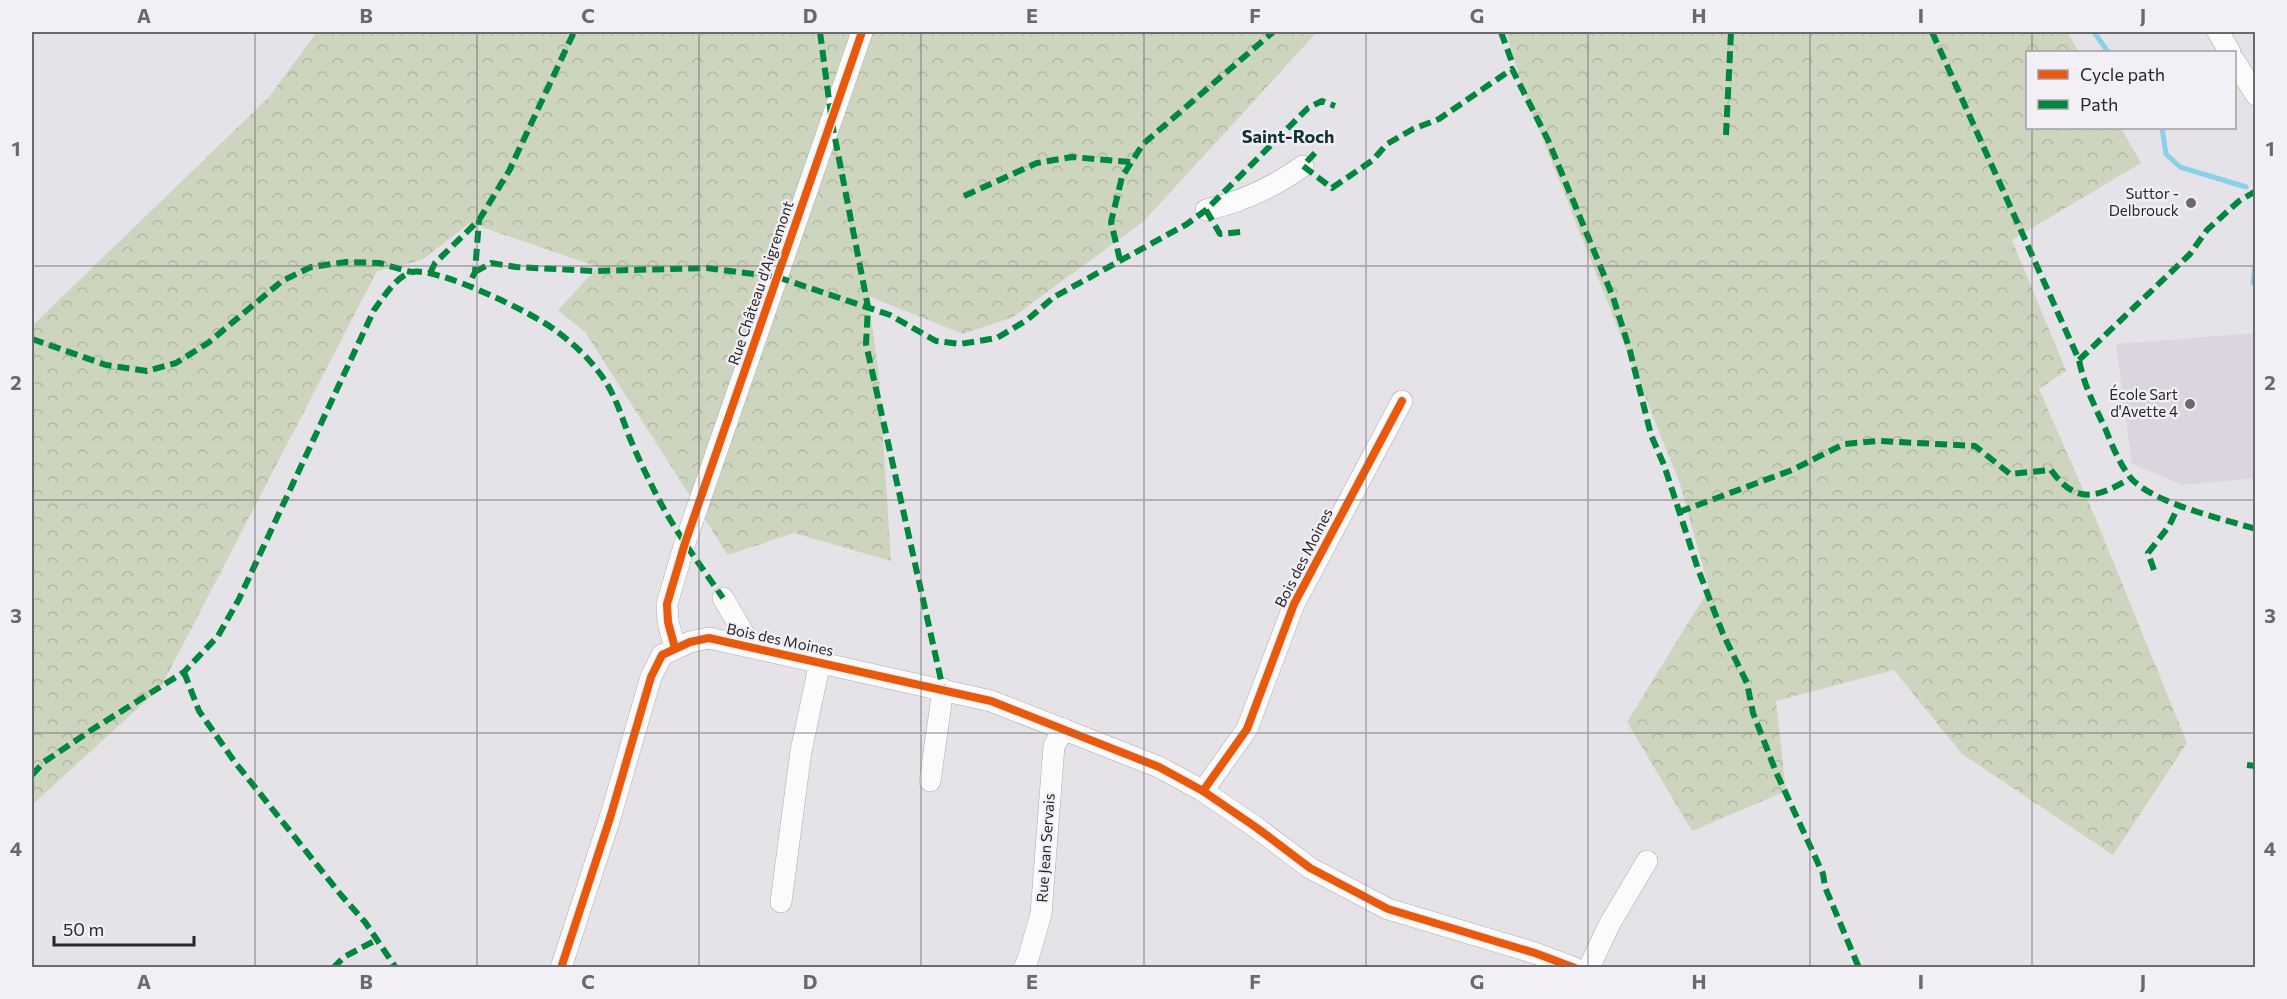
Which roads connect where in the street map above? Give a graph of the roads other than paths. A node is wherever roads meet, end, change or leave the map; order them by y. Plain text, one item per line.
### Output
1 (862, 32) edge
2 (2218, 32) edge
3 (2229, 51) edge
4 (2236, 62) edge
5 (2256, 95) edge
6 (1303, 166) dead end
7 (1206, 210) dead end
8 (1402, 401) dead end
9 (723, 598) dead end
10 (751, 646) junction
11 (675, 648) junction
12 (820, 662) junction
13 (943, 689) junction
14 (1064, 729) junction
15 (930, 781) dead end
16 (1203, 791) junction
17 (1647, 861) dead end
18 (781, 902) dead end
19 (1533, 960) edge
20 (561, 968) edge
21 (1024, 968) edge
22 (1575, 968) edge
23 (1589, 968) edge

1 - 11 street, Rue Château d'Aigremont
2 - 3 street
4 - 5 street
6 - 7 street
8 - 16 street, Bois des Moines
9 - 10 street
10 - 11 street, Bois des Moines
10 - 12 street, Bois des Moines
11 - 20 street, Bois des Moines
12 - 13 street, Bois des Moines
12 - 18 street
13 - 14 street, Bois des Moines
13 - 15 street
14 - 16 street, Bois des Moines
14 - 21 street, Rue Jean Servais
16 - 19 street, Bois des Moines
17 - 23 street
19 - 22 street, Bois des Moines

